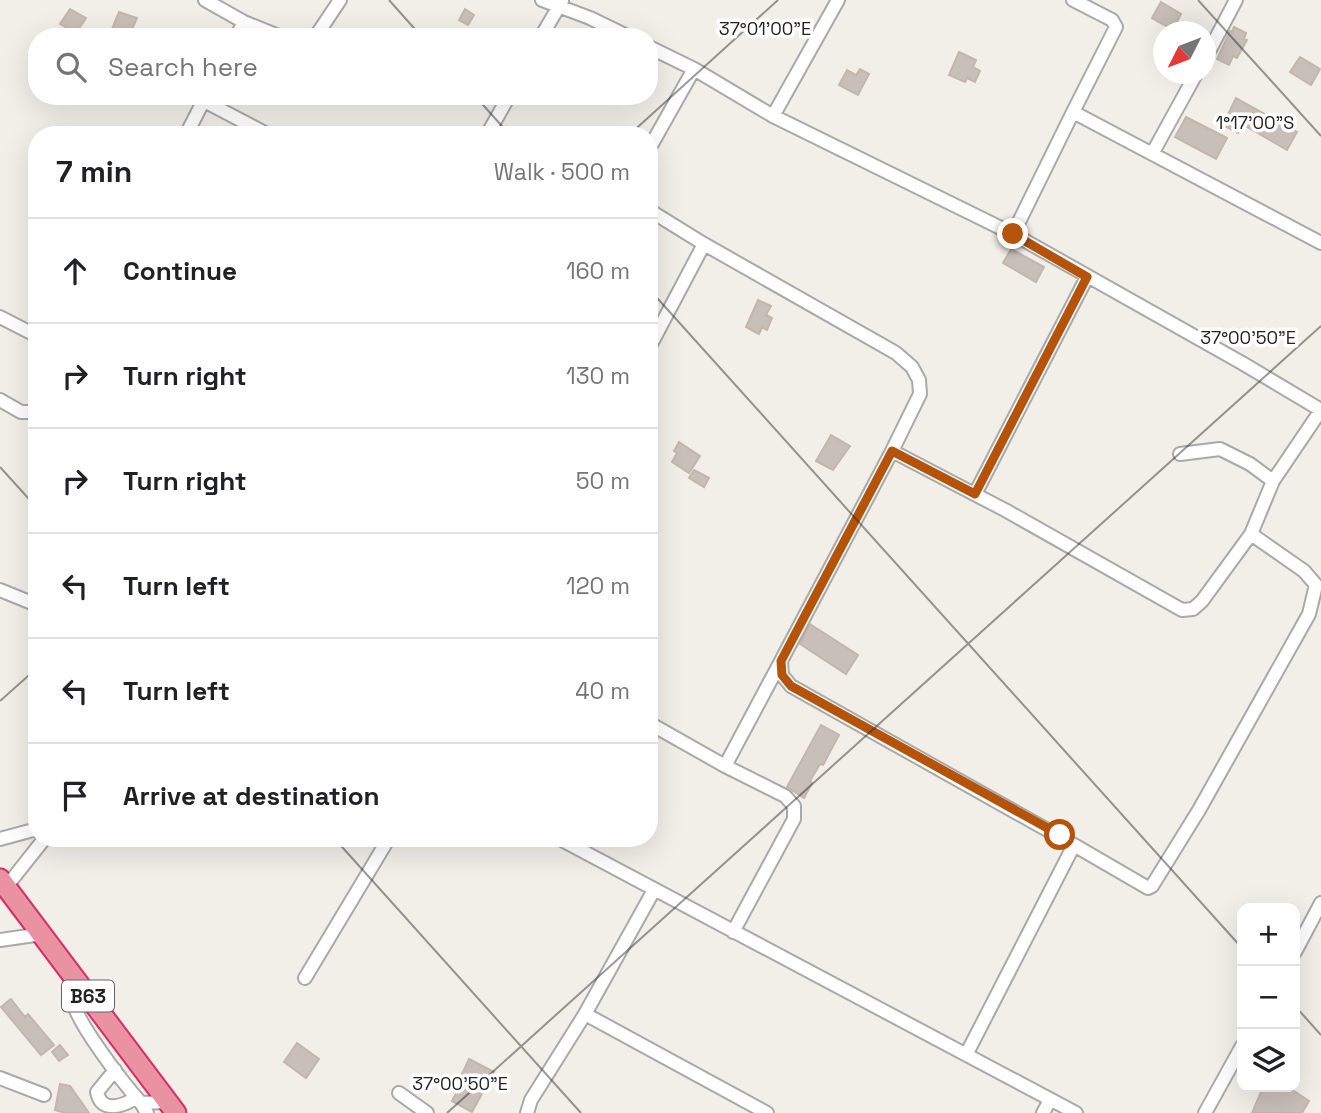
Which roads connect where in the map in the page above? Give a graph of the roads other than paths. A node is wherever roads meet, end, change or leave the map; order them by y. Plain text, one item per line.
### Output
1 (205, 0) edge
2 (340, 0) edge
3 (542, 0) edge
4 (838, 0) edge
5 (1073, 0) edge
6 (1236, 0) edge
7 (560, 4) edge
8 (244, 22) junction
9 (241, 28) edge
10 (259, 28) edge
11 (321, 28) edge
12 (546, 28) edge
13 (611, 28) edge
14 (1216, 38) edge
15 (658, 51) edge
16 (694, 69) junction
17 (1190, 84) edge
18 (202, 105) edge
19 (216, 105) edge
20 (504, 105) edge
21 (1073, 112) junction
22 (773, 116) junction
23 (191, 126) edge
24 (253, 126) edge
25 (492, 126) edge
26 (658, 133) edge
27 (1152, 154) junction
28 (658, 216) edge
29 (1013, 234) junction
30 (1321, 243) edge
31 (704, 244) junction
32 (1087, 277) junction
33 (0, 317) edge
34 (28, 331) edge
35 (658, 331) edge
36 (0, 400) edge
37 (1321, 410) edge
38 (28, 412) edge
39 (892, 451) junction
40 (1181, 454) dead end
41 (1273, 481) junction
42 (975, 494) junction
43 (1251, 534) junction
44 (0, 590) edge
45 (28, 601) edge
46 (781, 661) junction
47 (658, 728) edge
48 (724, 766) junction
49 (28, 831) edge
50 (0, 839) edge
51 (1074, 845) junction
52 (37, 847) edge
53 (381, 847) edge
54 (575, 847) edge
55 (3, 883) edge
56 (654, 890) junction
57 (1321, 903) edge
58 (733, 932) junction
59 (42, 934) junction
60 (0, 940) edge
61 (1300, 943) edge
62 (305, 978) dead end
63 (77, 982) junction
64 (585, 1014) junction
65 (966, 1055) junction
66 (1237, 1055) edge
67 (115, 1069) junction
68 (0, 1078) edge
69 (399, 1093) dead end
70 (44, 1095) dead end
71 (1050, 1100) junction
72 (141, 1105) edge
73 (172, 1107) edge
74 (427, 1113) edge
75 (527, 1113) edge
76 (767, 1113) edge
77 (1042, 1113) edge
78 (1076, 1113) edge
79 (1205, 1113) edge

1 - 8 street
2 - 11 street
3 - 7 street
4 - 22 street
5 - 21 street
6 - 14 street
7 - 12 street
7 - 13 street
8 - 9 street
8 - 10 street
15 - 16 street
16 - 22 street
16 - 26 street
17 - 27 street
18 - 23 street
19 - 24 street
20 - 25 street
21 - 27 street
21 - 29 street
22 - 29 street
27 - 30 street
28 - 31 street
29 - 32 street
31 - 35 street
31 - 39 street
32 - 37 street
32 - 42 street
33 - 34 street
36 - 38 street
37 - 41 street
39 - 42 street
39 - 46 street
40 - 41 street
41 - 43 street
42 - 43 street
43 - 51 street
44 - 45 street
46 - 48 street
46 - 51 street
47 - 48 street
48 - 58 street
49 - 50 street
51 - 65 street
52 - 55 street
53 - 62 street
54 - 56 street
55 - 59 highway, B63
56 - 58 street
56 - 64 street
57 - 61 street
58 - 65 street
59 - 60 street
59 - 63 highway, B63
63 - 67 street
63 - 73 highway, B63
64 - 75 street
64 - 76 street
65 - 71 street
66 - 79 street
67 - 72 street
67 - 72 street
68 - 70 street
69 - 74 street
71 - 77 street
71 - 78 street
72 - 73 street

